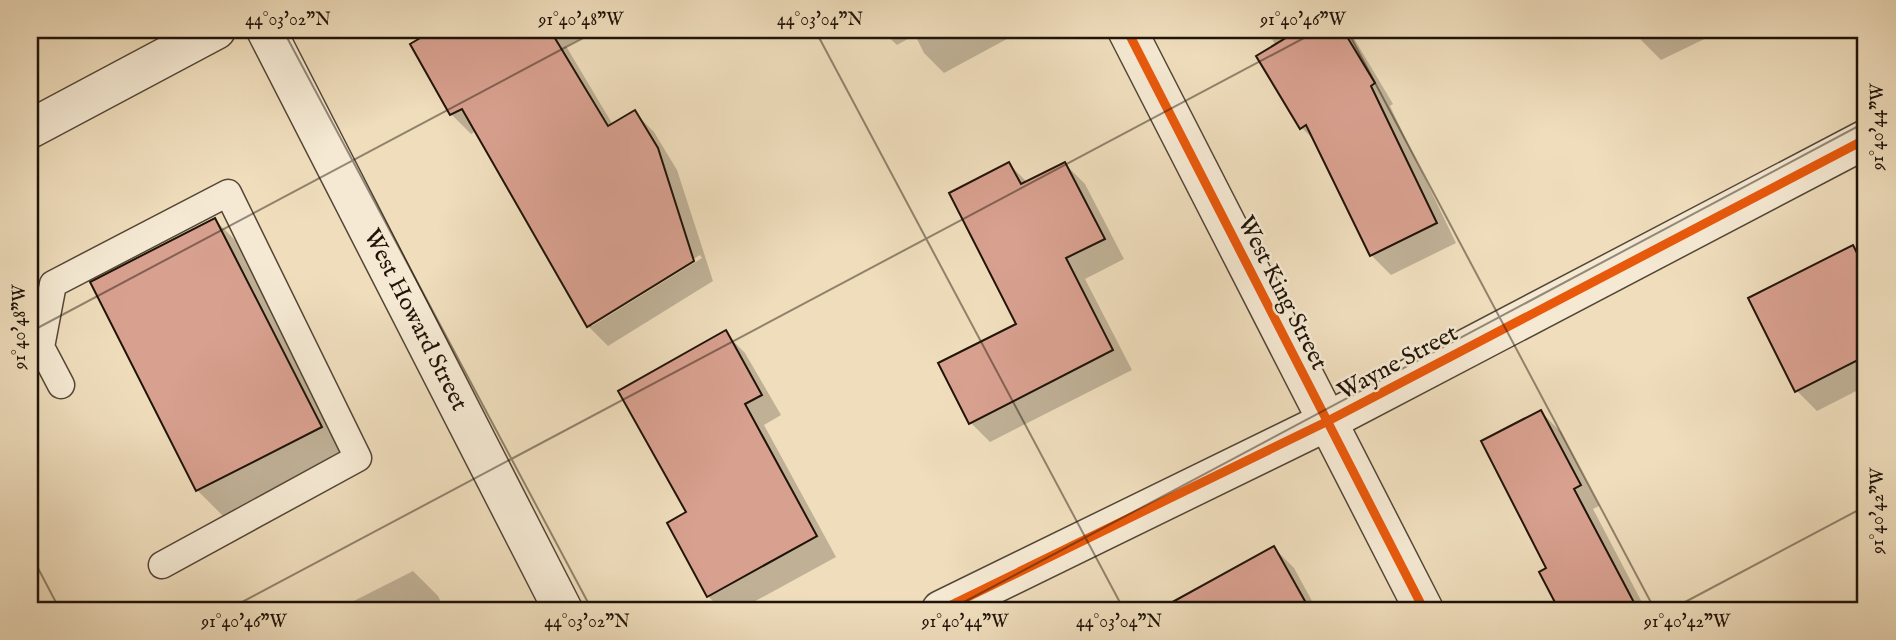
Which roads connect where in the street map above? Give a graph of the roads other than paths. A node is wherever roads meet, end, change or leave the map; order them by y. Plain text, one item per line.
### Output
1 (216, 30) edge
2 (266, 30) edge
3 (1127, 30) edge
4 (30, 130) edge
5 (1866, 139) edge
6 (61, 385) dead end
7 (1326, 422) junction
8 (162, 565) dead end
9 (563, 610) edge
10 (942, 610) edge
11 (1423, 610) edge

1 - 4 street
2 - 9 street, West Howard Street
3 - 7 street, West King Street
5 - 7 street, Wayne Street
6 - 8 lane
7 - 10 street, Wayne Street
7 - 11 street, West King Street

